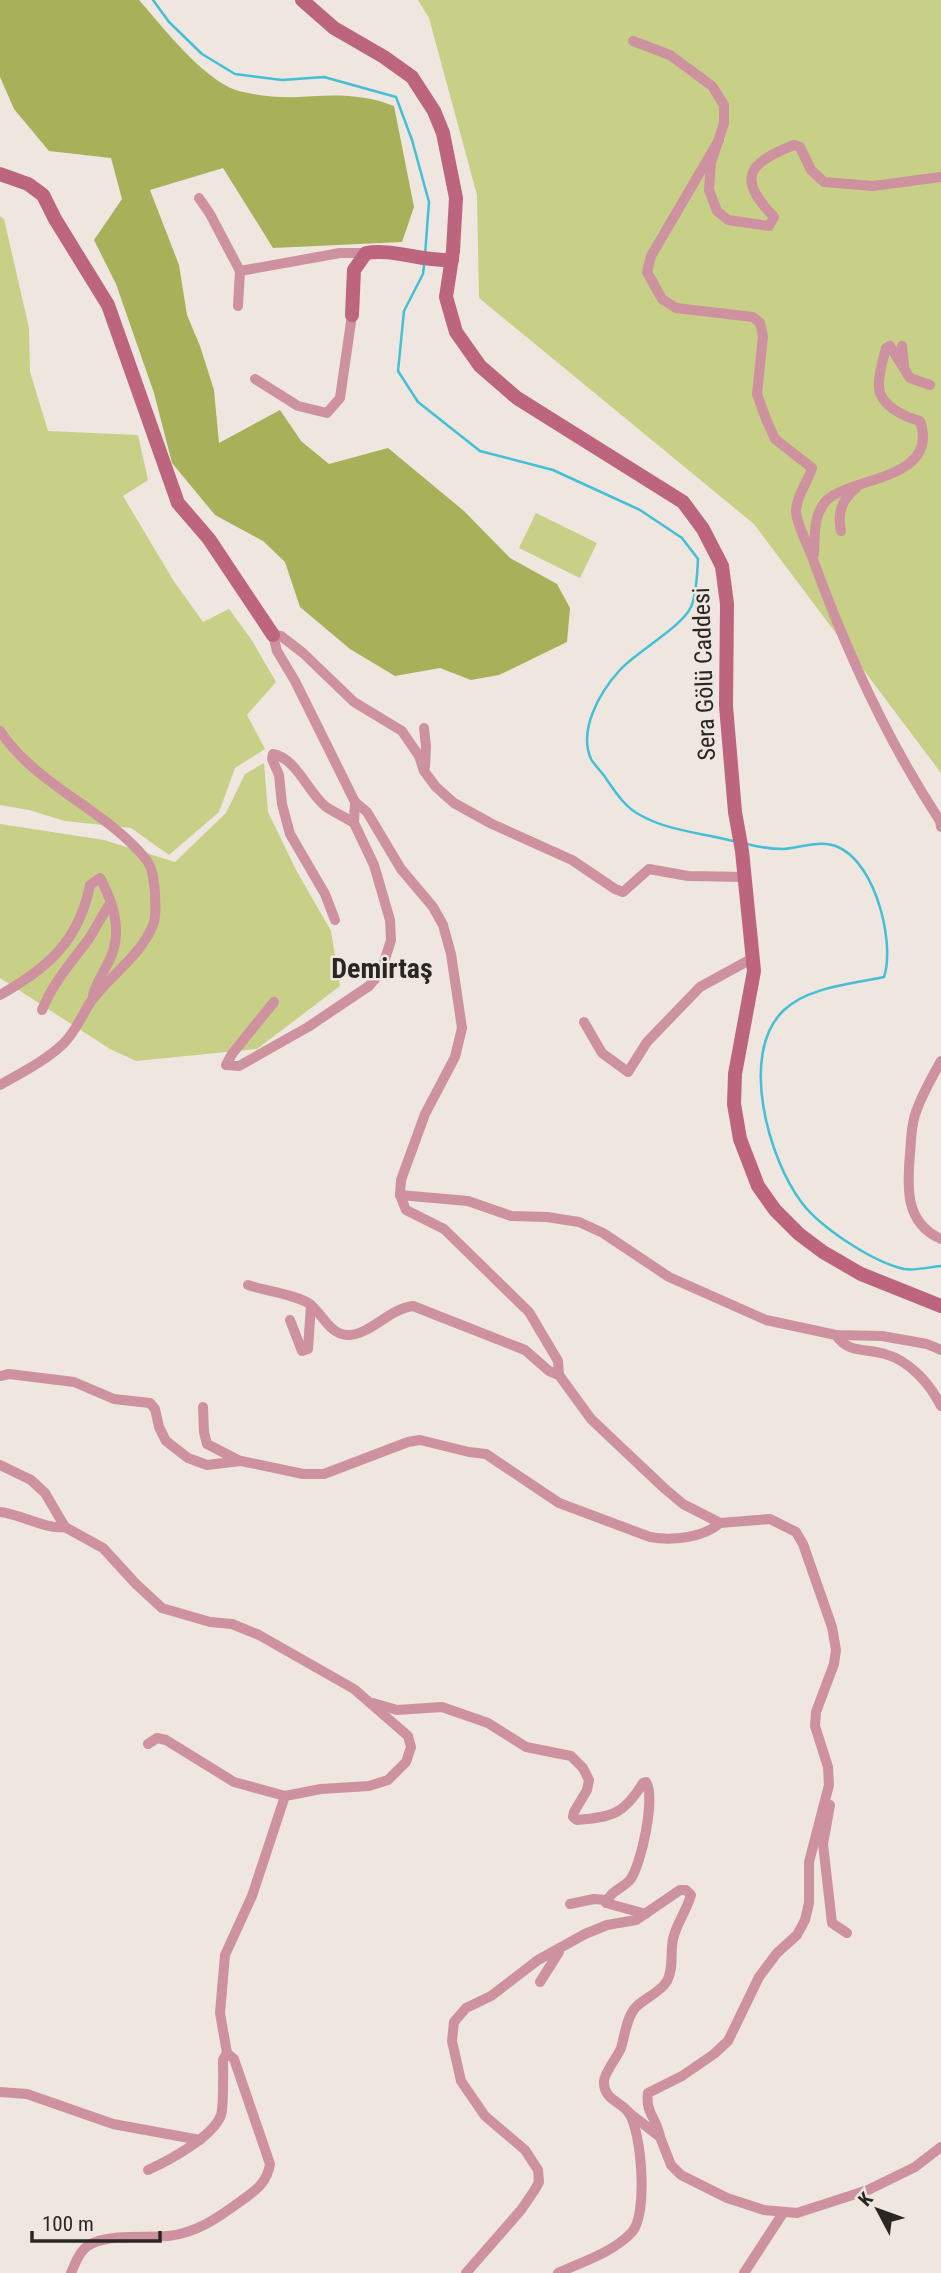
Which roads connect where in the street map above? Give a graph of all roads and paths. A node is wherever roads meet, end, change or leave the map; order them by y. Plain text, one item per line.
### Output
1 (302, 0) edge
2 (632, 41) dead end
3 (719, 140) junction
4 (0, 174) edge
5 (941, 177) edge
6 (198, 198) dead end
7 (366, 253) junction
8 (444, 261) junction
9 (240, 271) junction
10 (238, 306) dead end
11 (352, 315) joint
12 (902, 346) dead end
13 (904, 369) junction
14 (255, 379) dead end
15 (930, 385) dead end
16 (857, 487) junction
17 (841, 531) dead end
18 (814, 561) junction
19 (273, 635) junction
20 (424, 728) dead end
21 (0, 731) edge
22 (0, 741) edge
23 (20, 757) junction
24 (424, 771) junction
25 (355, 802) junction
26 (354, 823) junction
27 (941, 827) edge
28 (745, 877) junction
29 (111, 902) junction
30 (335, 920) dead end
31 (753, 958) junction
32 (0, 995) edge
33 (93, 999) junction
34 (274, 1002) dead end
35 (42, 1010) dead end
36 (584, 1022) dead end
37 (941, 1060) edge
38 (0, 1085) edge
39 (400, 1195) junction
40 (941, 1239) edge
41 (248, 1285) dead end
42 (311, 1305) junction
43 (941, 1306) edge
44 (289, 1320) dead end
45 (836, 1335) junction
46 (941, 1350) edge
47 (559, 1375) junction
48 (0, 1376) edge
49 (941, 1406) edge
50 (203, 1407) dead end
51 (241, 1461) junction
52 (0, 1465) edge
53 (0, 1512) edge
54 (720, 1523) junction
55 (65, 1527) junction
56 (369, 1702) junction
57 (148, 1744) dead end
58 (828, 1768) junction
59 (285, 1796) junction
60 (607, 1900) junction
61 (570, 1903) dead end
62 (646, 1914) junction
63 (847, 1933) dead end
64 (564, 1946) junction
65 (540, 1982) dead end
66 (227, 2053) junction
67 (0, 2092) edge
68 (628, 2112) junction
69 (660, 2137) junction
70 (200, 2140) junction
71 (941, 2147) edge
72 (148, 2170) dead end
73 (783, 2213) junction
74 (569, 2270) edge
75 (71, 2273) edge
76 (466, 2273) edge
77 (558, 2273) edge
78 (744, 2273) edge

1 - 8 main road, Sera Gölü Caddesi
2 - 3 street
3 - 5 street
3 - 18 street
4 - 19 main road
6 - 9 street
7 - 8 main road
7 - 9 street
7 - 11 main road
8 - 28 main road, Sera Gölü Caddesi
9 - 10 street
11 - 14 street
12 - 13 street
13 - 15 street
13 - 16 street
16 - 17 street
16 - 18 street
18 - 27 street
19 - 24 street
19 - 25 street
20 - 24 street
21 - 23 street
22 - 23 street
23 - 33 street
24 - 28 street
25 - 26 street
25 - 39 street
26 - 30 street
26 - 34 street
28 - 31 main road, Sera Gölü Caddesi
29 - 32 street
29 - 33 street
29 - 35 street
31 - 36 street
31 - 43 main road, Sera Gölü Caddesi
33 - 38 street
37 - 40 street
39 - 45 street
39 - 47 street
41 - 42 street
42 - 44 street
42 - 47 street
45 - 46 street
45 - 49 street
47 - 54 street
48 - 51 street
50 - 51 street
51 - 54 street
52 - 55 street
53 - 55 street
54 - 58 street
55 - 56 street
56 - 59 street
56 - 60 street
57 - 59 street
58 - 63 street
58 - 69 street
59 - 66 street
60 - 61 street
60 - 62 street
62 - 64 street
62 - 68 street
64 - 65 street
64 - 76 street
66 - 70 street
66 - 75 street
67 - 70 street
68 - 69 street
68 - 74 street
69 - 73 street
70 - 72 street
71 - 73 street
73 - 78 street
74 - 77 street

